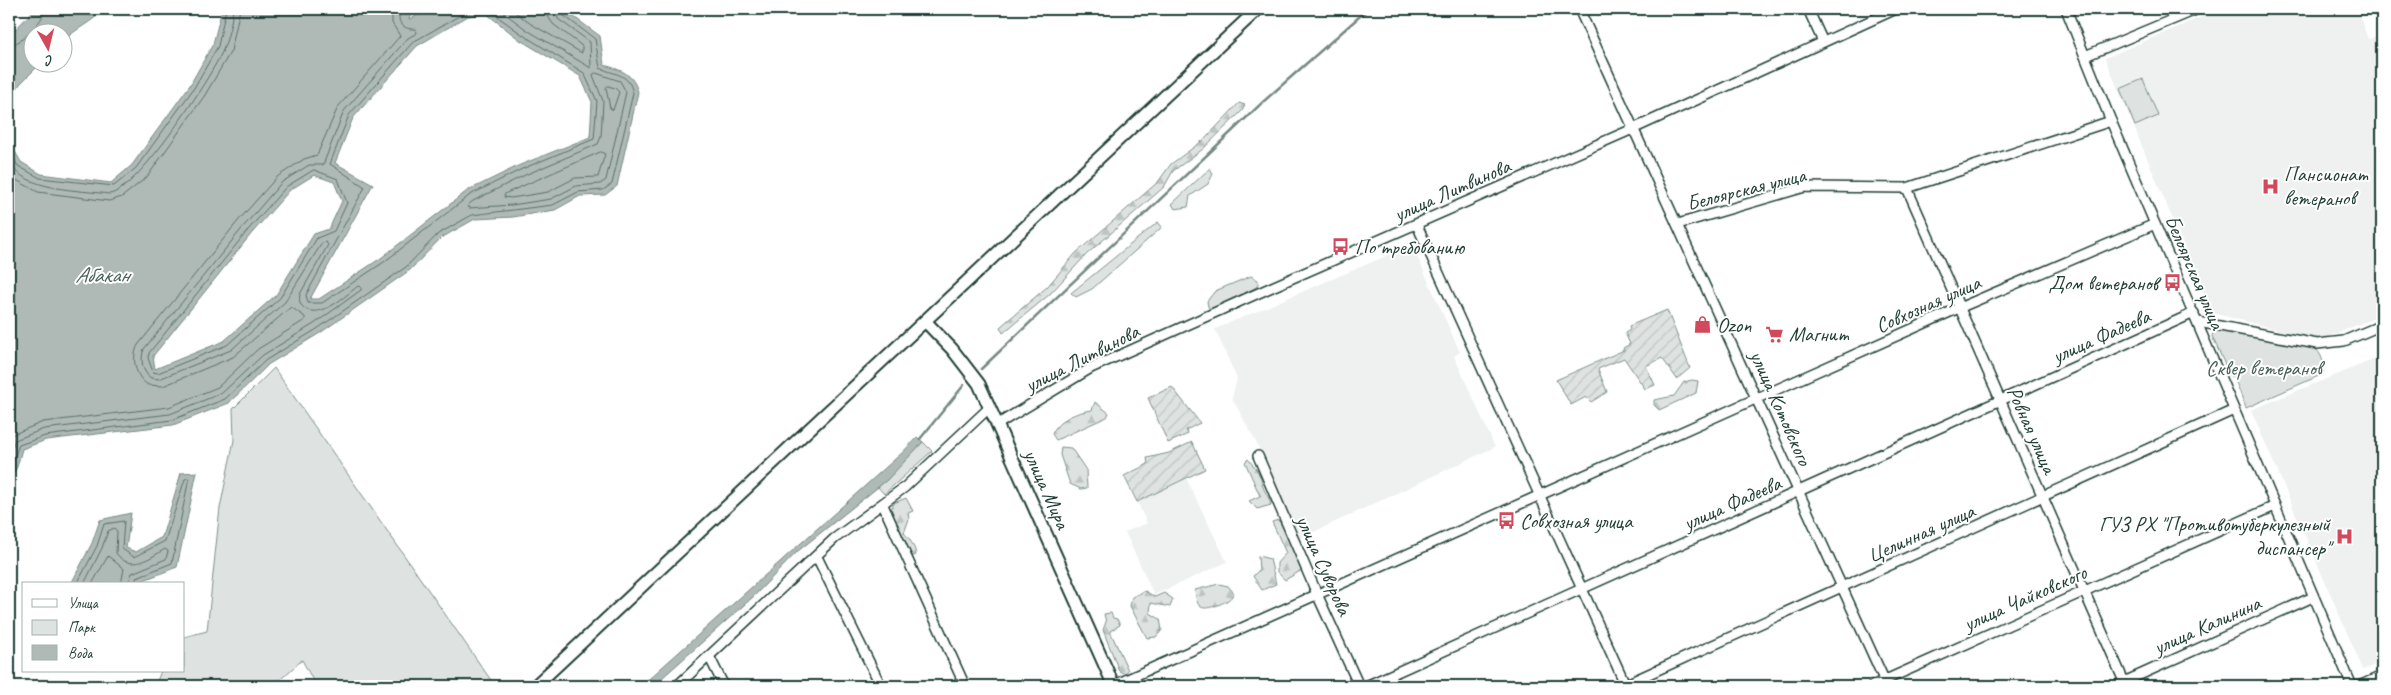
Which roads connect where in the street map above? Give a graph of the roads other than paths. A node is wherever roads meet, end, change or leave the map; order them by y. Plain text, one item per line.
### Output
1 (1258, 9) edge
2 (1579, 9) edge
3 (1808, 9) edge
4 (1896, 9) edge
5 (2066, 9) edge
6 (2198, 9) edge
7 (1823, 42) junction
8 (2085, 56) junction
9 (2111, 121) junction
10 (1635, 128) junction
11 (1907, 188) junction
12 (1678, 224) junction
13 (2155, 224) junction
14 (1417, 225) junction
15 (1959, 308) junction
16 (2196, 318) junction
17 (924, 321) junction
18 (2382, 325) edge
19 (1757, 399) junction
20 (2000, 400) junction
21 (990, 408) junction
22 (2234, 410) junction
23 (998, 424) junction
24 (1258, 456) dead end
25 (1799, 492) junction
26 (1539, 495) junction
27 (2043, 498) junction
28 (883, 505) junction
29 (2275, 506) junction
30 (817, 557) junction
31 (1842, 588) junction
32 (1582, 590) junction
33 (2084, 591) junction
34 (1317, 594) junction
35 (2313, 596) junction
36 (710, 658) junction
37 (2382, 676) edge
38 (1886, 683) edge
39 (2125, 684) edge
40 (536, 686) edge
41 (677, 686) edge
42 (724, 686) edge
43 (881, 686) edge
44 (964, 686) edge
45 (1113, 686) edge
46 (1359, 686) edge
47 (1366, 686) edge
48 (1624, 686) edge
49 (1872, 686) edge
50 (2115, 686) edge
51 (2352, 686) edge
52 (2359, 686) edge

1 - 17 main road
2 - 10 street, улица Котовского
3 - 7 street
4 - 7 street, улица Литвинова
5 - 8 street, Белоярская улица
6 - 8 street
7 - 10 street, улица Литвинова
8 - 9 street, Белоярская улица
9 - 11 street, Белоярская улица
9 - 13 street, Белоярская улица
10 - 12 street, улица Котовского
10 - 14 street, улица Литвинова
11 - 12 street, Белоярская улица
11 - 15 street, Ровная улица
12 - 19 street, улица Котовского
13 - 15 street, Совхозная улица
13 - 16 street, Белоярская улица
14 - 23 street, улица Литвинова
14 - 26 street
15 - 19 street, Совхозная улица
15 - 20 street, Ровная улица
16 - 18 street
16 - 20 street, улица Фадеева
16 - 22 street, Белоярская улица
17 - 21 main road, улица Мира
17 - 40 main road
19 - 25 street, улица Котовского
19 - 26 street, Совхозная улица
20 - 25 street, улица Фадеева
20 - 27 street, Ровная улица
21 - 23 main road, улица Мира
21 - 28 street
22 - 27 street, Целинная улица
22 - 29 street, Белоярская улица
23 - 45 main road, улица Мира
24 - 34 street, улица Суворова
25 - 31 street, улица Котовского
25 - 32 street, улица Фадеева
26 - 32 street
26 - 34 street, Совхозная улица
27 - 31 street, Целинная улица
27 - 33 street, Ровная улица
28 - 30 street
28 - 44 street
29 - 33 street, улица Чайковского
29 - 35 street, Белоярская улица
30 - 36 street
30 - 43 street
31 - 38 street, улица Котовского
31 - 48 street, Целинная улица
32 - 47 street, улица Фадеева
32 - 48 street
33 - 38 street, улица Чайковского
33 - 39 street, Ровная улица
34 - 45 street, Совхозная улица
34 - 46 street, улица Суворова
35 - 39 street, улица Калинина
35 - 51 street, Белоярская улица
36 - 41 street
36 - 42 street
37 - 52 street
38 - 49 street, улица Чайковского
39 - 50 street, улица Калинина

